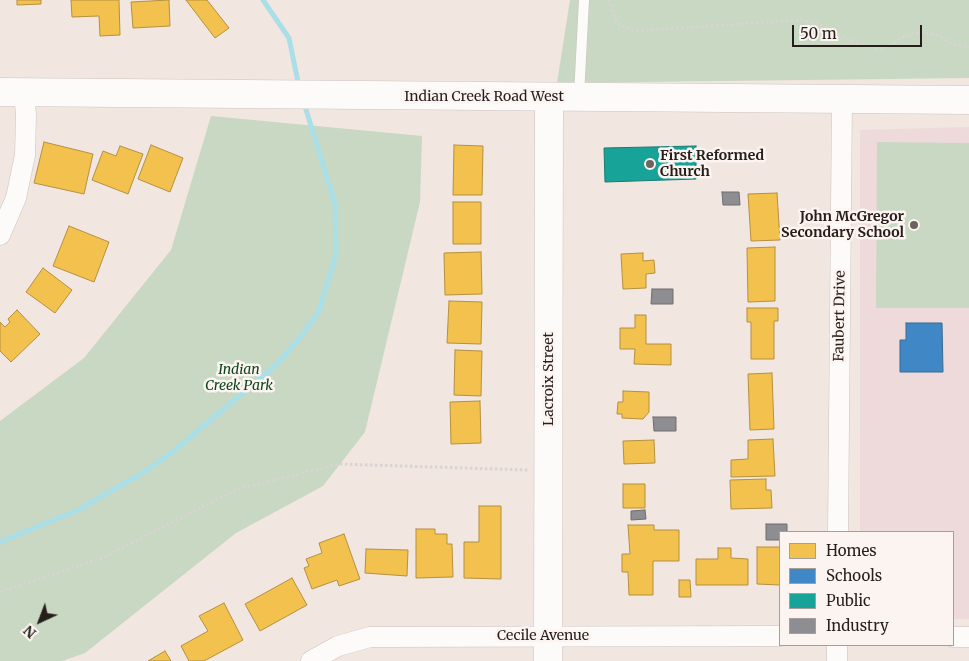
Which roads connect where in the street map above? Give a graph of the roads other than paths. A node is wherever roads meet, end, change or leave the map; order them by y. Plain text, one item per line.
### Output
1 (584, 0) edge
2 (12, 92) edge
3 (579, 97) junction
4 (549, 98) junction
5 (842, 100) junction
6 (969, 100) edge
7 (0, 235) edge
8 (838, 531) edge
9 (779, 636) edge
10 (954, 636) edge
11 (969, 637) edge
12 (837, 646) edge
13 (548, 649) edge
14 (311, 661) edge
15 (837, 661) edge

1 - 3 lane
2 - 4 street, Indian Creek Road West
2 - 7 street
3 - 4 street, Indian Creek Road West
3 - 5 street, Indian Creek Road West
4 - 13 street, Lacroix Street
5 - 6 street, Indian Creek Road West
5 - 8 street, Faubert Drive
9 - 13 street, Cecile Avenue
10 - 11 street
12 - 15 street
13 - 14 street, Cecile Avenue

